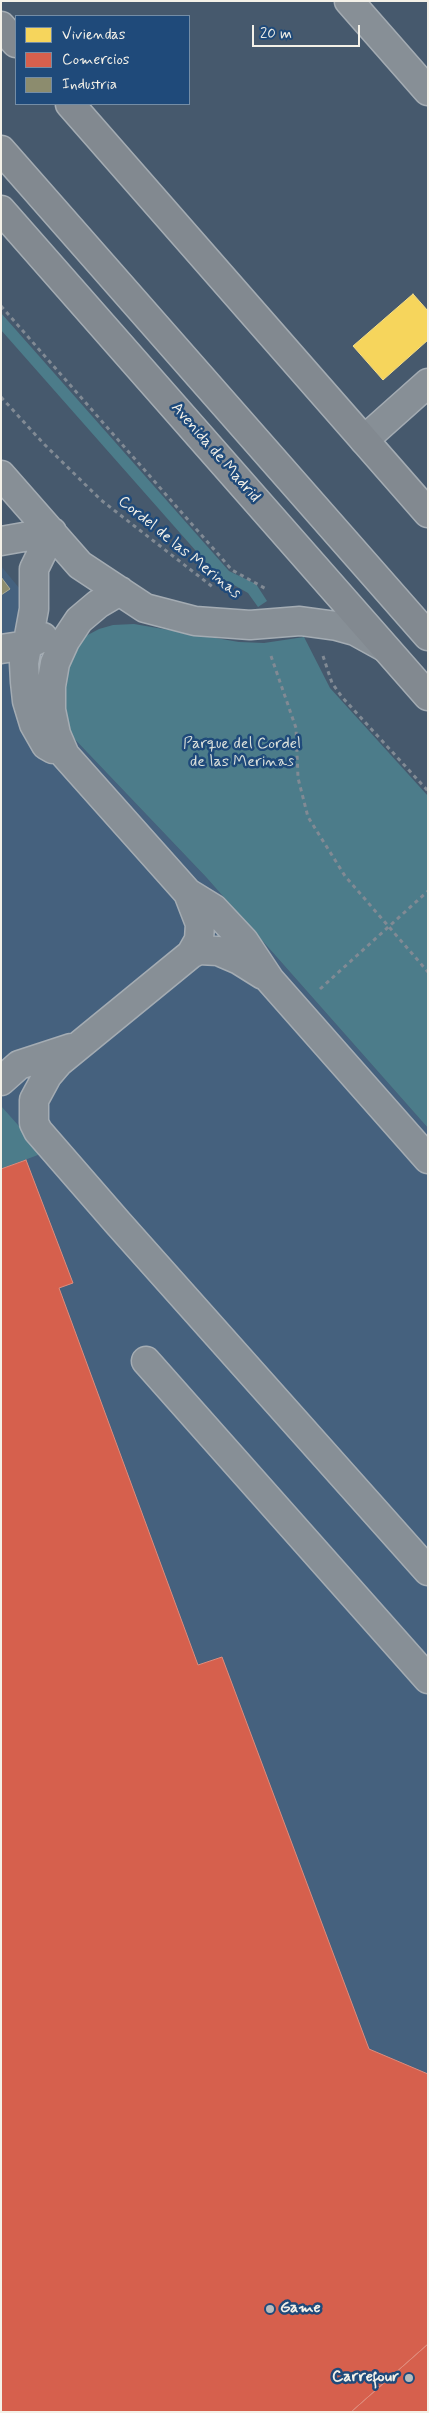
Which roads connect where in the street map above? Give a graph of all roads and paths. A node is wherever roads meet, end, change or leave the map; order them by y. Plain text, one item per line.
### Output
1 (349, 1) edge
2 (1, 26) edge
3 (15, 42) edge
4 (428, 91) edge
5 (71, 105) edge
6 (1, 150) edge
7 (1, 210) edge
8 (1, 306) edge
9 (428, 383) edge
10 (1, 397) edge
11 (364, 440) junction
12 (1, 475) edge
13 (428, 513) edge
14 (52, 532) junction
15 (1, 541) edge
16 (216, 590) dead end
17 (120, 591) junction
18 (270, 592) dead end
19 (79, 620) junction
20 (250, 626) junction
21 (428, 636) edge
22 (14, 647) edge
23 (387, 648) junction
24 (322, 652) dead end
25 (428, 696) edge
26 (65, 756) junction
27 (428, 791) edge
28 (428, 892) edge
29 (188, 893) junction
30 (389, 927) junction
31 (190, 954) junction
32 (428, 972) edge
33 (270, 980) junction
34 (318, 991) dead end
35 (77, 1047) junction
36 (1, 1081) edge
37 (428, 1159) edge
38 (146, 1361) dead end
39 (428, 1571) edge
40 (428, 1679) edge

1 - 4 street
2 - 3 main road
5 - 11 main road
6 - 21 main road
7 - 23 main road, Avenida de Madrid
8 - 18 path
9 - 11 street
10 - 16 path, Cordel de las Merinas
11 - 13 main road
12 - 14 street
14 - 15 street
14 - 17 street
14 - 22 street
17 - 19 street
17 - 20 street
19 - 22 street
19 - 26 street
20 - 23 street
20 - 30 path
22 - 26 street
23 - 25 main road, Avenida de Madrid
24 - 27 path
26 - 29 street
28 - 30 path
29 - 31 street
29 - 33 street
30 - 32 path
30 - 34 path
31 - 33 street
31 - 35 street
33 - 37 street
35 - 36 street
35 - 39 street
38 - 40 street

